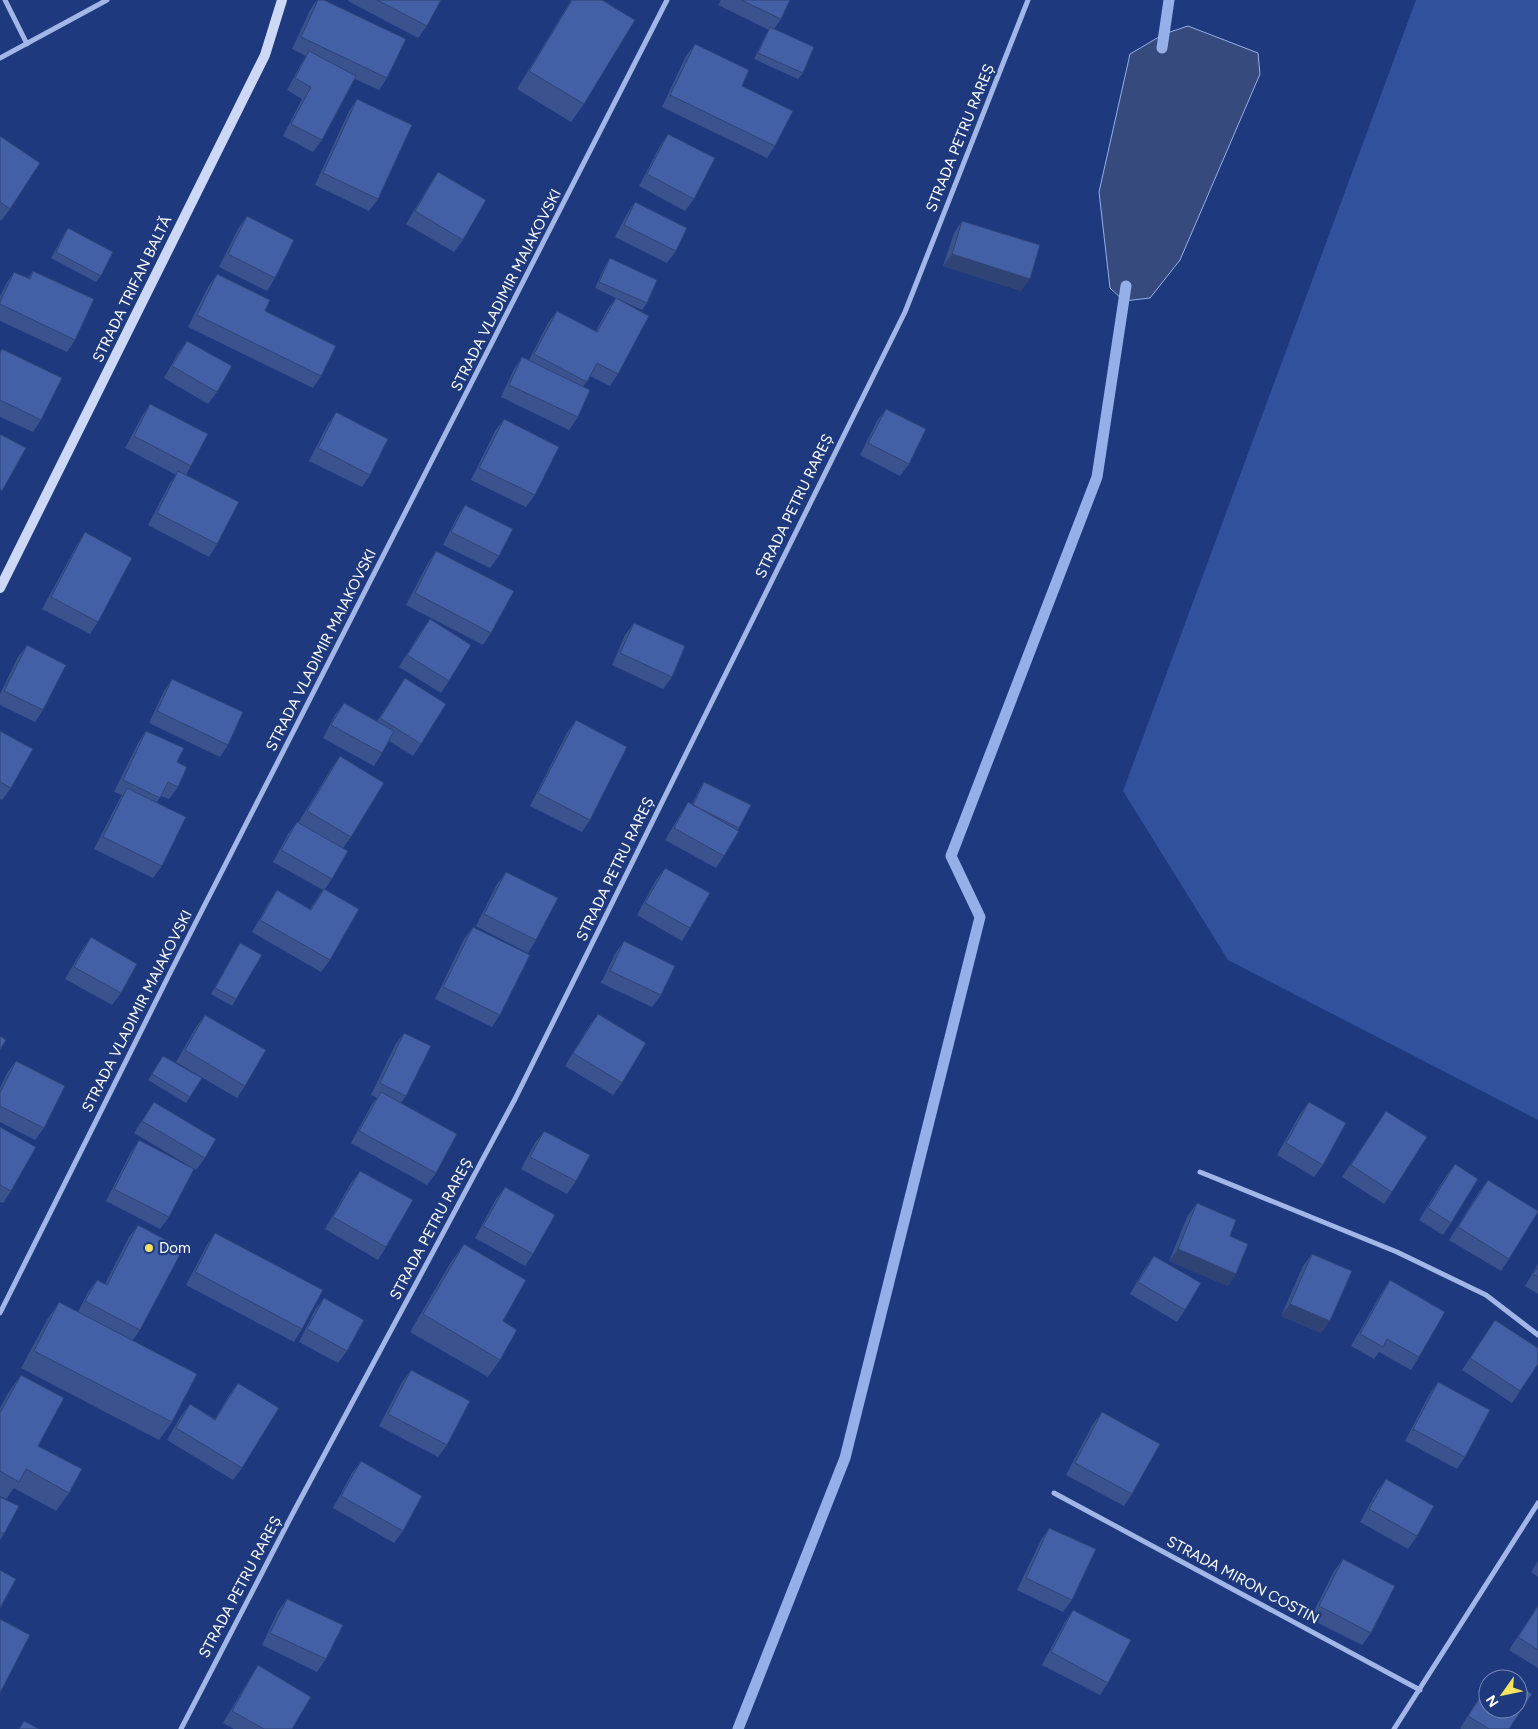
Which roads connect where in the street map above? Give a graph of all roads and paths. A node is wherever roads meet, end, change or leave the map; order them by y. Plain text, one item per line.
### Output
1 (5, 0) edge
2 (107, 0) edge
3 (282, 0) edge
4 (667, 0) edge
5 (1028, 0) edge
6 (27, 44) junction
7 (0, 58) edge
8 (0, 588) edge
9 (1200, 1172) dead end
10 (0, 1313) edge
11 (1538, 1335) edge
12 (1054, 1493) dead end
13 (1538, 1503) edge
14 (1420, 1690) junction
15 (180, 1729) edge
16 (1394, 1729) edge

1 - 6 street
2 - 6 street
3 - 8 main road, STRADA TRIFAN BALTĂ
4 - 10 street, STRADA VLADIMIR MAIAKOVSKI
5 - 15 street, STRADA PETRU RAREȘ
6 - 7 street
9 - 11 street
12 - 14 street, STRADA MIRON COSTIN
13 - 14 street
14 - 16 street

